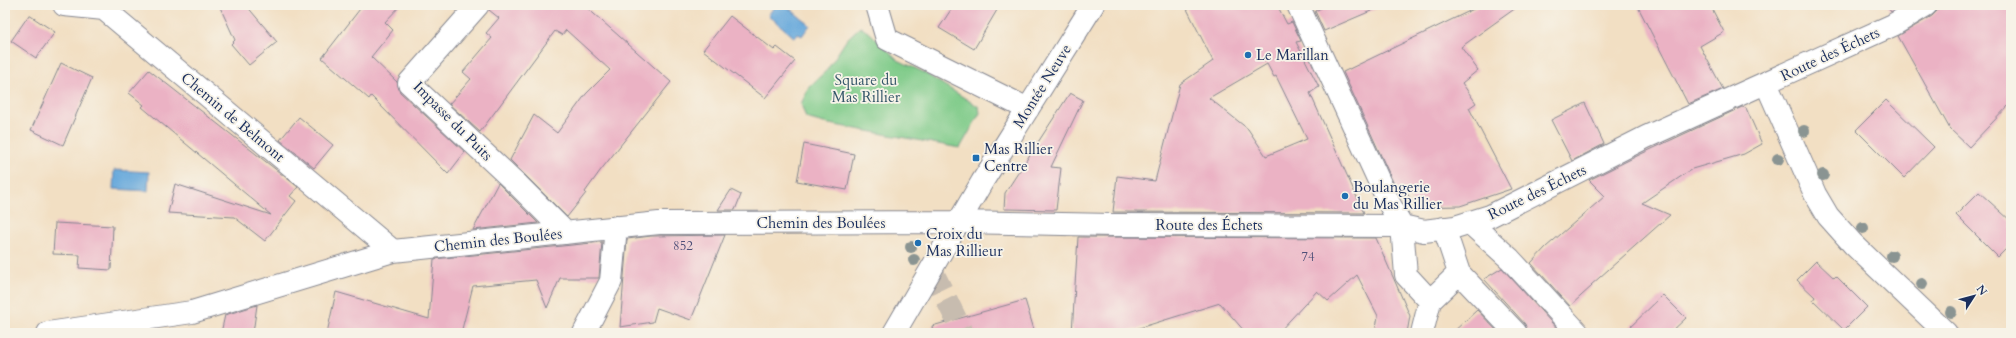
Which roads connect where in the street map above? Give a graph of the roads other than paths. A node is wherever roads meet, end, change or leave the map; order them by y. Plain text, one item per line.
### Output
1 (64, 5) edge
2 (478, 5) edge
3 (877, 5) edge
4 (1093, 5) edge
5 (1298, 5) edge
6 (1926, 5) edge
7 (105, 7) edge
8 (1766, 83) junction
9 (1028, 109) junction
10 (959, 222) junction
11 (1470, 223) junction
12 (1402, 226) junction
13 (616, 227) junction
14 (1444, 228) junction
15 (566, 233) junction
16 (393, 251) junction
17 (1459, 273) junction
18 (1430, 301) junction
19 (48, 333) edge
20 (584, 333) edge
21 (894, 333) edge
22 (1422, 333) edge
23 (1516, 333) edge
24 (1578, 333) edge
25 (1946, 333) edge

1 - 7 street, Chemin de Belmont
2 - 15 street, Impasse du Puits
3 - 9 street
4 - 9 street, Montée Neuve
5 - 12 street
6 - 8 street, Route des Échets
7 - 16 street, Chemin de Belmont
8 - 11 street, Route des Échets
8 - 25 street
9 - 10 street, Montée Neuve
10 - 12 street, Route des Échets
10 - 13 street, Chemin des Boulées
10 - 21 street, Montée Neuve
11 - 14 street, Route des Échets
11 - 24 street
12 - 14 street, Route des Échets
12 - 18 street
13 - 15 street, Chemin des Boulées
13 - 20 street
14 - 17 street
15 - 16 street, Chemin des Boulées
16 - 19 street, Chemin des Boulées
17 - 18 street
17 - 23 street
18 - 22 street

